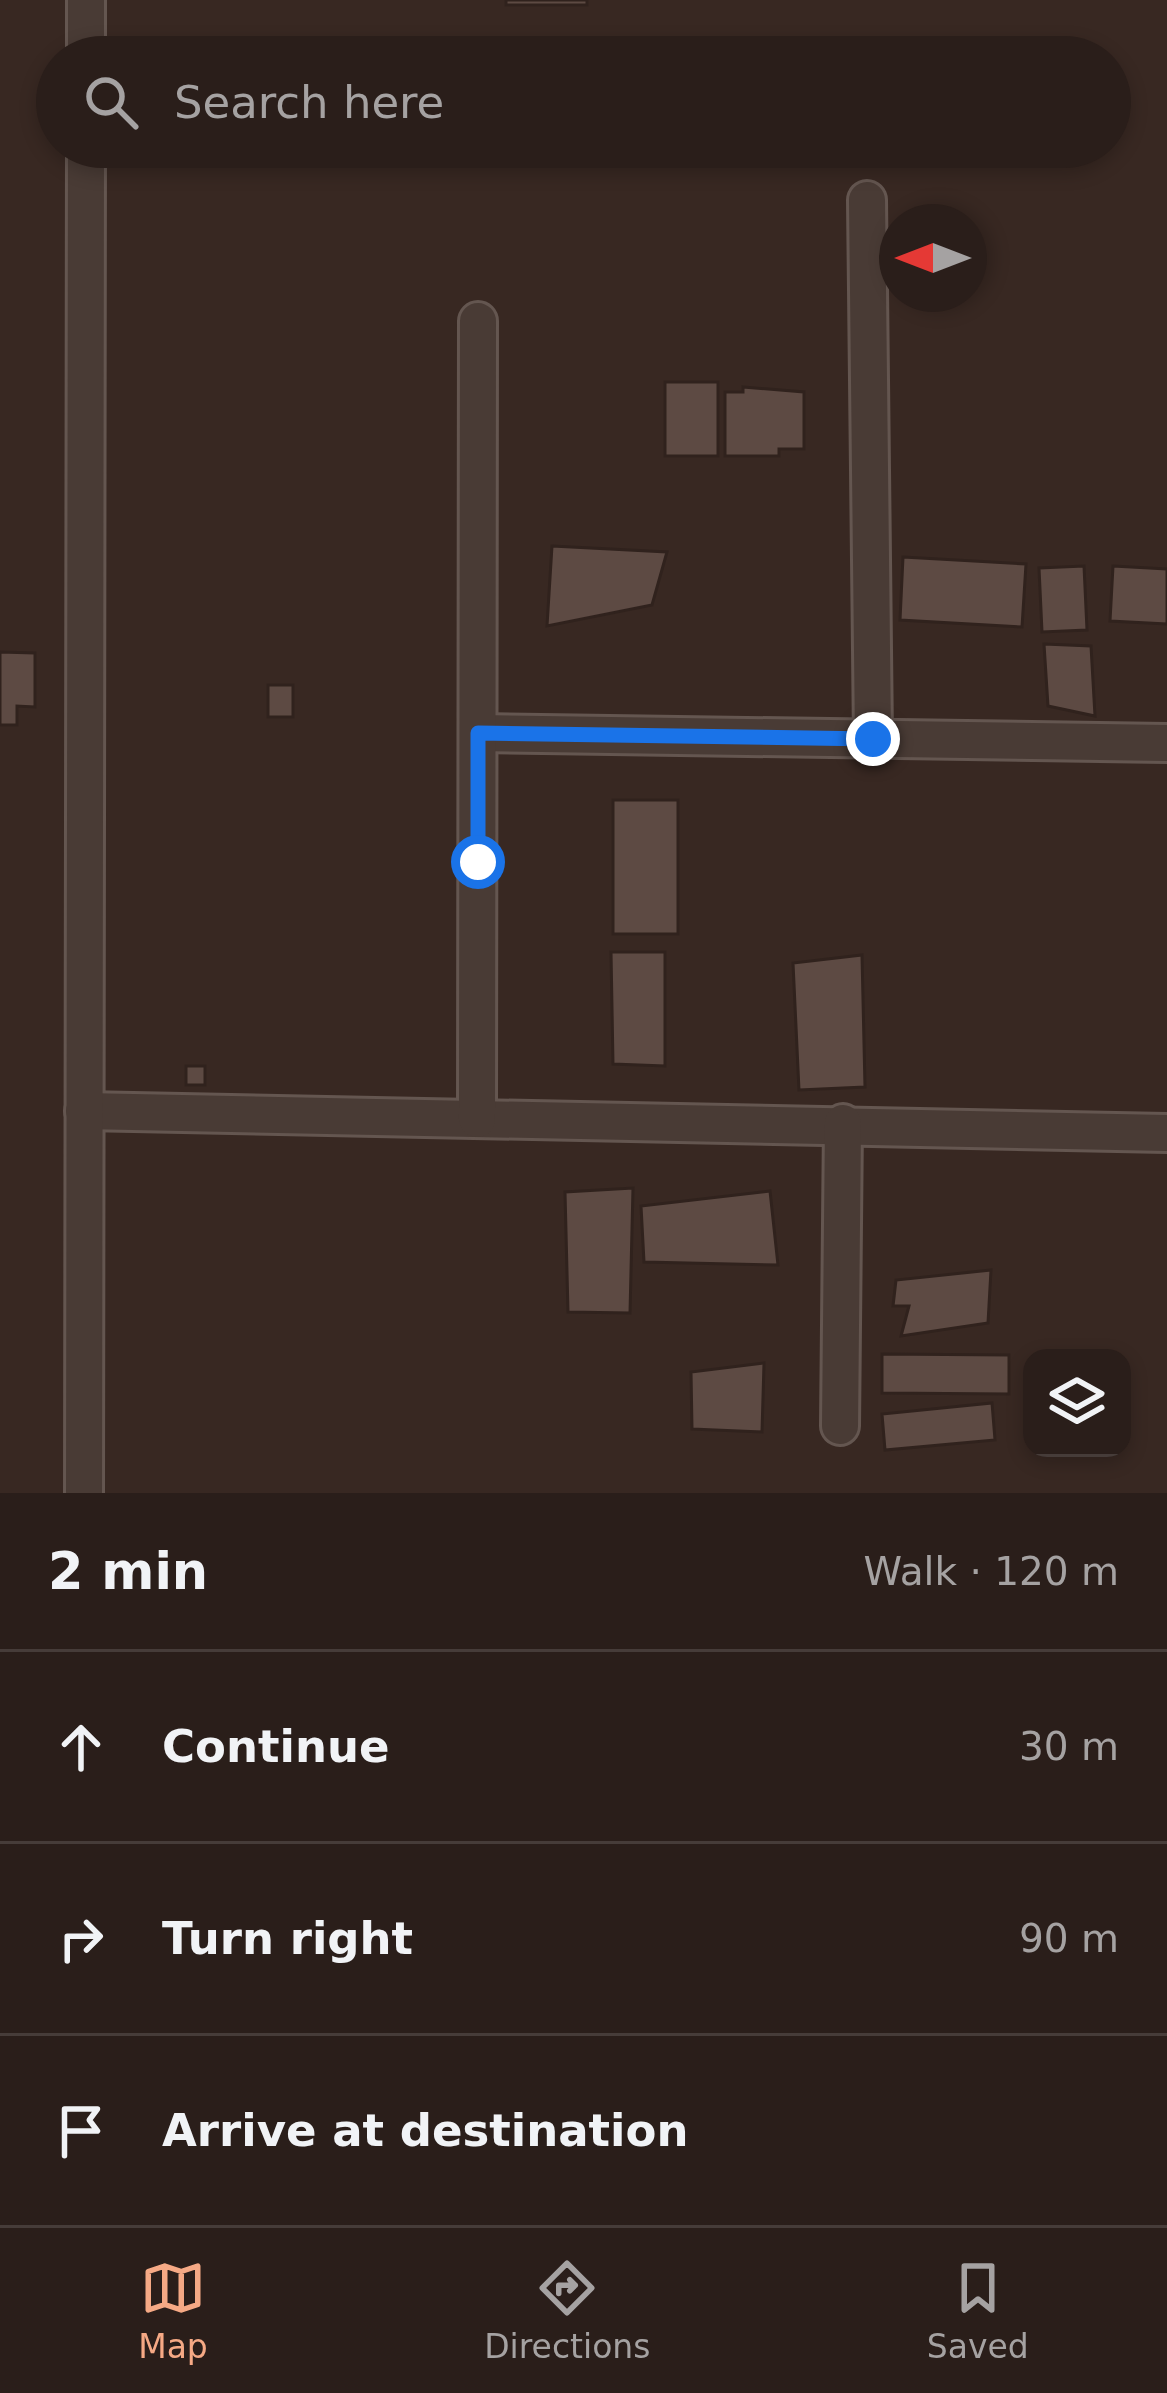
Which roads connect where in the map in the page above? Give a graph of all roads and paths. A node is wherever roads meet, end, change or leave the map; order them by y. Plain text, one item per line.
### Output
1 (86, 0) edge
2 (86, 36) edge
3 (86, 168) edge
4 (867, 200) dead end
5 (478, 322) dead end
6 (478, 733) junction
7 (873, 739) junction
8 (1167, 743) edge
9 (84, 1111) junction
10 (476, 1120) junction
11 (844, 1124) junction
12 (1167, 1133) edge
13 (840, 1426) dead end
14 (84, 1493) edge

1 - 2 street
3 - 9 street
4 - 7 street
5 - 6 street
6 - 7 street
6 - 10 street
7 - 8 street
9 - 10 street
9 - 14 street
10 - 11 street
11 - 12 street
11 - 13 street

